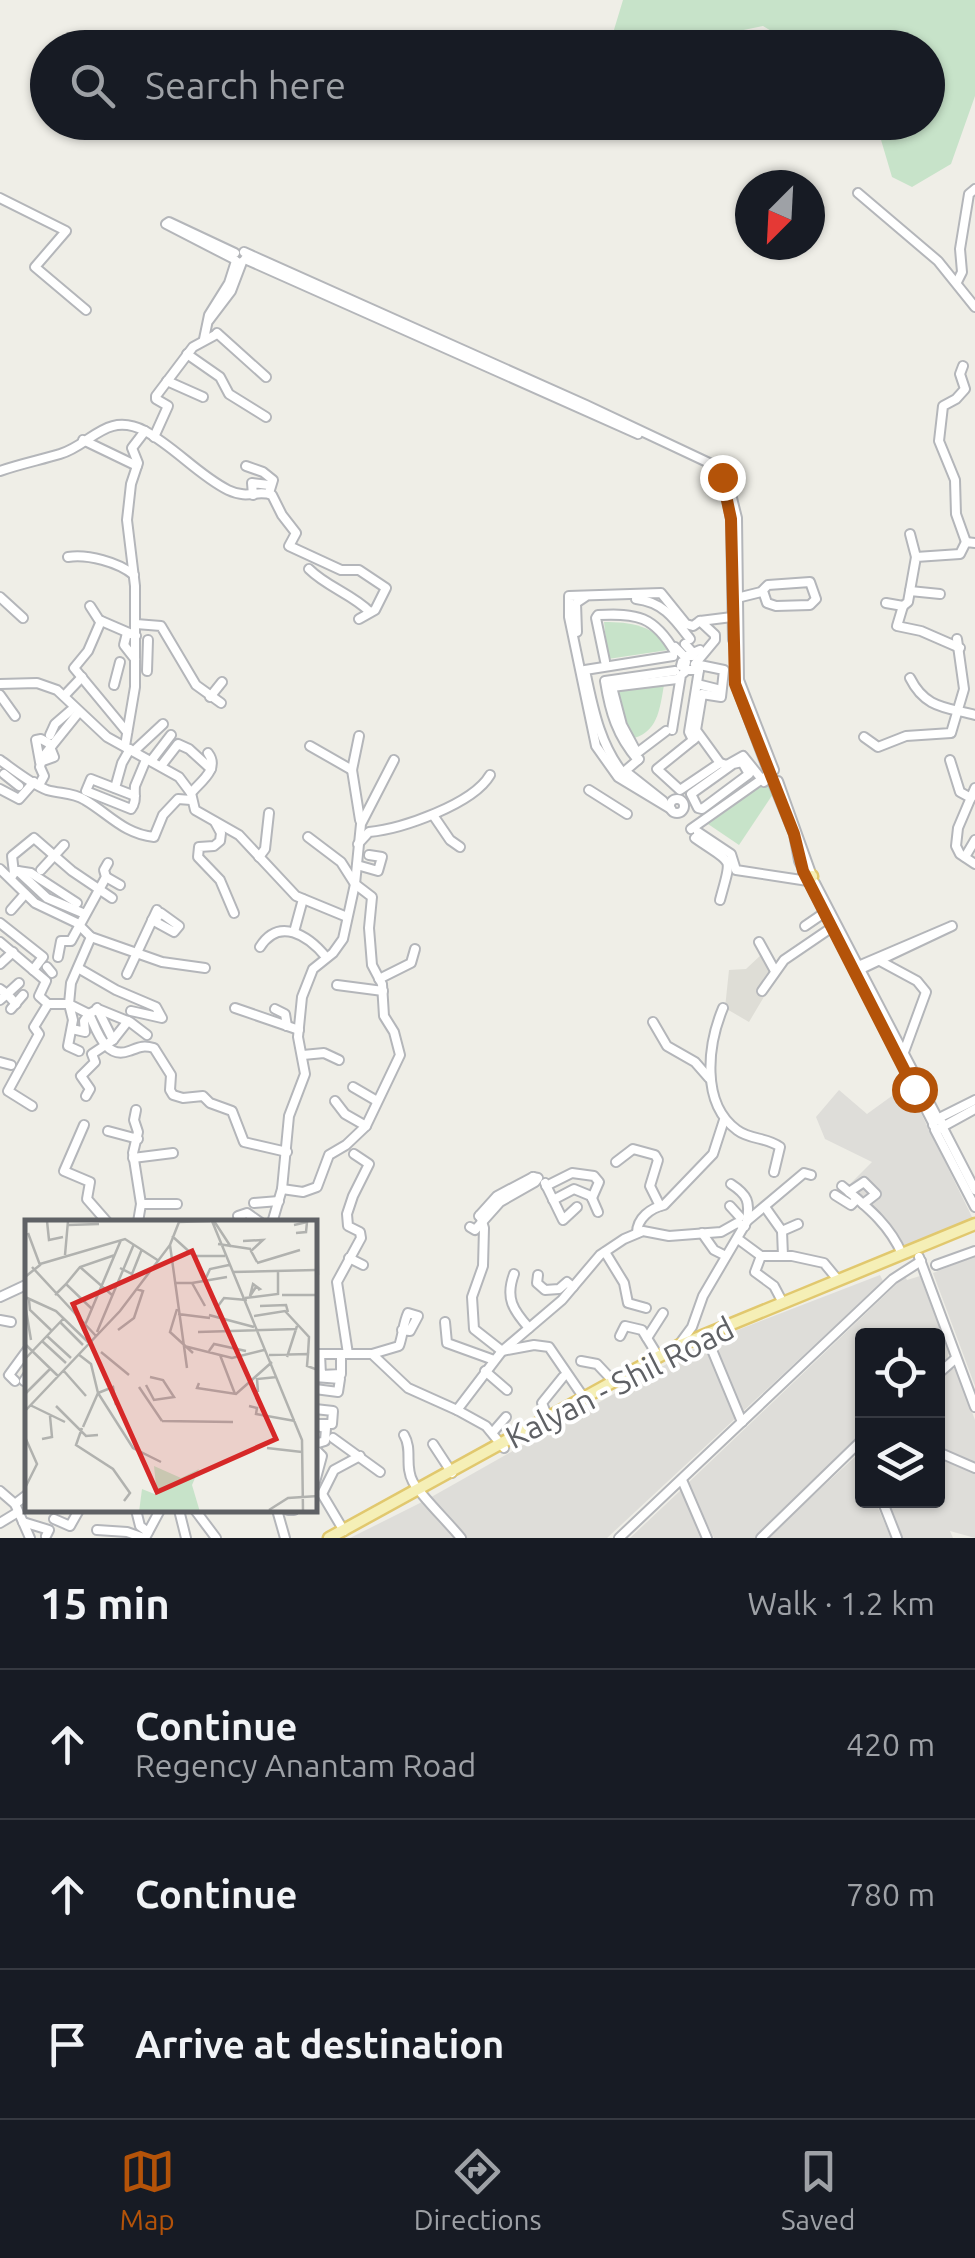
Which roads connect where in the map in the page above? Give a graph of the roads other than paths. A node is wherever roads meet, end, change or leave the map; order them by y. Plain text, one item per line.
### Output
1 (975, 189) edge
2 (858, 193) dead end
3 (0, 198) edge
4 (197, 238) dead end
5 (960, 249) junction
6 (239, 258) junction
7 (938, 261) junction
8 (957, 282) junction
9 (975, 307) edge
10 (86, 310) dead end
11 (209, 322) junction
12 (218, 334) junction
13 (203, 341) junction
14 (187, 354) junction
15 (963, 366) dead end
16 (266, 377) dead end
17 (167, 381) junction
18 (202, 397) dead end
19 (266, 417) dead end
20 (145, 431) junction
21 (154, 437) junction
22 (83, 440) junction
23 (147, 451) dead end
24 (137, 464) junction
25 (246, 466) dead end
26 (0, 471) edge
27 (269, 489) junction
28 (252, 495) junction
29 (259, 508) dead end
30 (910, 534) dead end
31 (970, 543) edge
32 (68, 557) dead end
33 (916, 557) junction
34 (309, 569) dead end
35 (134, 575) junction
36 (764, 591) junction
37 (910, 591) junction
38 (940, 594) dead end
39 (0, 598) edge
40 (636, 598) junction
41 (735, 598) junction
42 (886, 603) dead end
43 (90, 606) dead end
44 (903, 606) junction
45 (671, 609) junction
46 (577, 611) junction
47 (370, 612) junction
48 (635, 612) junction
49 (732, 617) junction
50 (23, 618) dead end
51 (359, 619) dead end
52 (102, 620) junction
53 (136, 624) junction
54 (701, 624) junction
55 (658, 625) junction
56 (131, 634) junction
57 (712, 637) dead end
58 (148, 640) dead end
59 (151, 652) junction
60 (135, 655) junction
61 (602, 659) junction
62 (643, 660) junction
63 (684, 660) junction
64 (120, 662) dead end
65 (580, 664) junction
66 (729, 670) junction
67 (135, 671) junction
68 (645, 674) junction
69 (82, 677) junction
70 (617, 678) junction
71 (910, 678) dead end
72 (605, 681) junction
73 (222, 682) dead end
74 (37, 683) junction
75 (0, 684) edge
76 (588, 684) junction
77 (697, 685) junction
78 (135, 687) junction
79 (717, 689) dead end
80 (0, 695) edge
81 (64, 696) junction
82 (210, 697) junction
83 (34, 698) dead end
84 (221, 703) dead end
85 (610, 710) junction
86 (958, 710) junction
87 (74, 712) junction
88 (595, 714) junction
89 (975, 715) edge
90 (15, 716) dead end
91 (163, 724) dead end
92 (128, 732) junction
93 (686, 732) dead end
94 (668, 733) junction
95 (171, 735) dead end
96 (359, 736) dead end
97 (864, 737) dead end
98 (620, 738) junction
99 (696, 738) junction
100 (50, 742) junction
101 (606, 744) junction
102 (310, 746) dead end
103 (682, 747) junction
104 (130, 749) junction
105 (208, 752) dead end
106 (394, 760) dead end
107 (638, 760) junction
108 (950, 760) dead end
109 (40, 762) junction
110 (122, 763) junction
111 (152, 763) junction
112 (211, 769) junction
113 (352, 770) junction
114 (650, 771) junction
115 (140, 772) junction
116 (490, 774) dead end
117 (6, 775) edge
118 (716, 775) junction
119 (770, 777) junction
120 (629, 778) junction
121 (37, 784) junction
122 (732, 787) junction
123 (0, 788) edge
124 (115, 788) junction
125 (589, 790) dead end
126 (678, 793) junction
127 (973, 793) edge
128 (135, 796) junction
129 (191, 797) junction
130 (718, 798) junction
131 (663, 801) dead end
132 (677, 811) junction
133 (269, 813) dead end
134 (627, 814) dead end
135 (433, 815) junction
136 (215, 822) junction
137 (361, 824) junction
138 (695, 831) junction
139 (308, 837) dead end
140 (975, 840) edge
141 (358, 844) junction
142 (64, 845) dead end
143 (460, 848) dead end
144 (53, 855) junction
145 (260, 856) junction
146 (373, 856) dead end
147 (965, 857) junction
148 (108, 864) dead end
149 (975, 864) edge
150 (357, 865) junction
151 (0, 869) edge
152 (732, 869) junction
153 (42, 870) dead end
154 (14, 874) junction
155 (106, 877) junction
156 (811, 880) junction
157 (355, 884) junction
158 (120, 885) dead end
159 (99, 889) junction
160 (22, 891) junction
161 (10, 896) dead end
162 (112, 898) dead end
163 (302, 899) junction
164 (720, 900) dead end
165 (77, 903) dead end
166 (11, 910) dead end
167 (156, 910) dead end
168 (234, 913) dead end
169 (86, 914) junction
170 (824, 914) junction
171 (347, 916) junction
172 (0, 924) edge
173 (80, 926) junction
174 (804, 926) dead end
175 (832, 928) junction
176 (294, 932) junction
177 (16, 937) junction
178 (91, 937) junction
179 (759, 942) dead end
180 (31, 946) junction
181 (260, 947) dead end
182 (415, 949) dead end
183 (10, 950) edge
184 (137, 954) junction
185 (326, 957) junction
186 (880, 960) junction
187 (0, 964) edge
188 (51, 968) junction
189 (78, 968) junction
190 (108, 968) dead end
191 (206, 968) dead end
192 (857, 969) junction
193 (34, 970) junction
194 (775, 971) junction
195 (127, 974) dead end
196 (379, 978) junction
197 (100, 981) junction
198 (19, 983) dead end
199 (337, 985) dead end
200 (382, 991) junction
201 (762, 991) dead end
202 (2, 994) edge
203 (23, 996) dead end
204 (48, 1004) junction
205 (70, 1004) junction
206 (235, 1008) dead end
207 (723, 1008) dead end
208 (276, 1009) dead end
209 (131, 1010) dead end
210 (93, 1011) junction
211 (124, 1019) junction
212 (653, 1022) dead end
213 (287, 1026) junction
214 (72, 1030) junction
215 (298, 1030) junction
216 (147, 1035) dead end
217 (109, 1039) junction
218 (79, 1051) dead end
219 (904, 1052) junction
220 (303, 1055) junction
221 (339, 1060) dead end
222 (0, 1062) edge
223 (906, 1064) junction
224 (10, 1065) dead end
225 (712, 1082) junction
226 (353, 1087) dead end
227 (4, 1089) edge
228 (86, 1096) dead end
229 (335, 1100) dead end
230 (377, 1100) junction
231 (975, 1100) edge
232 (32, 1106) dead end
233 (975, 1108) edge
234 (136, 1110) dead end
235 (724, 1120) junction
236 (939, 1124) junction
237 (84, 1126) dead end
238 (366, 1126) junction
239 (108, 1131) dead end
240 (138, 1139) junction
241 (286, 1152) junction
242 (173, 1153) dead end
243 (354, 1154) dead end
244 (134, 1158) junction
245 (616, 1162) dead end
246 (774, 1172) dead end
247 (811, 1175) dead end
248 (963, 1176) junction
249 (731, 1184) dead end
250 (546, 1186) junction
251 (282, 1190) junction
252 (975, 1190) edge
253 (123, 1194) dead end
254 (138, 1194) junction
255 (835, 1195) dead end
256 (592, 1198) junction
257 (553, 1200) junction
258 (279, 1201) junction
259 (254, 1202) dead end
260 (141, 1204) junction
261 (178, 1204) dead end
262 (662, 1205) junction
263 (730, 1206) dead end
264 (576, 1207) dead end
265 (765, 1207) junction
266 (975, 1208) edge
267 (598, 1212) dead end
268 (238, 1216) dead end
269 (481, 1219) junction
270 (742, 1219) junction
271 (105, 1220) edge
272 (138, 1220) edge
273 (257, 1220) edge
274 (273, 1220) edge
275 (798, 1224) dead end
276 (470, 1227) dead end
277 (975, 1227) edge
278 (782, 1231) junction
279 (638, 1233) junction
280 (702, 1233) junction
281 (738, 1239) junction
282 (975, 1251) edge
283 (605, 1252) junction
284 (914, 1255) junction
285 (726, 1256) junction
286 (761, 1256) junction
287 (783, 1256) junction
288 (936, 1265) dead end
289 (568, 1269) dead end
290 (514, 1274) dead end
291 (538, 1275) dead end
292 (838, 1280) junction
293 (23, 1285) edge
294 (570, 1285) junction
295 (804, 1297) junction
296 (0, 1298) edge
297 (783, 1303) junction
298 (525, 1304) dead end
299 (513, 1308) junction
300 (646, 1308) dead end
301 (663, 1313) dead end
302 (0, 1320) edge
303 (11, 1322) dead end
304 (445, 1324) dead end
305 (405, 1328) dead end
306 (529, 1328) junction
307 (620, 1336) dead end
308 (647, 1338) junction
309 (707, 1338) junction
310 (679, 1348) junction
311 (502, 1351) junction
312 (25, 1354) edge
313 (318, 1354) edge
314 (344, 1354) junction
315 (372, 1354) junction
316 (658, 1356) junction
317 (955, 1359) junction
318 (494, 1360) junction
319 (581, 1361) dead end
320 (17, 1364) junction
321 (945, 1368) edge
322 (486, 1371) junction
323 (23, 1377) edge
324 (318, 1377) edge
325 (563, 1377) dead end
326 (613, 1381) junction
327 (507, 1390) dead end
328 (318, 1392) edge
329 (584, 1398) junction
330 (975, 1406) edge
331 (318, 1409) edge
332 (457, 1410) junction
333 (506, 1417) dead end
334 (548, 1418) junction
335 (742, 1422) junction
336 (318, 1426) edge
337 (318, 1427) edge
338 (493, 1432) junction
339 (404, 1434) dead end
340 (332, 1438) dead end
341 (434, 1444) dead end
342 (318, 1445) edge
343 (503, 1446) junction
344 (855, 1451) edge
345 (945, 1455) edge
346 (360, 1456) junction
347 (975, 1468) edge
348 (380, 1472) dead end
349 (452, 1472) junction
350 (682, 1480) junction
351 (0, 1491) edge
352 (423, 1492) junction
353 (25, 1498) edge
354 (17, 1508) junction
355 (885, 1508) edge
356 (77, 1513) edge
357 (137, 1513) edge
358 (158, 1513) edge
359 (197, 1513) edge
360 (276, 1513) edge
361 (56, 1515) edge
362 (1, 1520) edge
363 (28, 1526) junction
364 (97, 1530) dead end
365 (48, 1533) edge
366 (341, 1534) edge
367 (146, 1536) edge
368 (30, 1538) edge
369 (216, 1538) edge
370 (283, 1538) edge
371 (329, 1538) edge
372 (461, 1538) edge
373 (619, 1538) edge
374 (707, 1538) edge
375 (760, 1538) edge
376 (898, 1538) edge

1 - 5 street
2 - 7 street
3 - 10 street
4 - 6 street
5 - 7 street
5 - 8 street
6 - 11 street
6 - 41 street
7 - 8 street
8 - 9 street
11 - 12 street
11 - 13 street
12 - 13 street
12 - 16 street
13 - 14 street
14 - 17 street
14 - 19 street
15 - 31 street
17 - 18 street
17 - 21 street
20 - 21 street
20 - 22 street
20 - 24 street
21 - 28 street
22 - 24 street
22 - 26 street
23 - 24 street
24 - 35 street
25 - 27 street
27 - 28 street
27 - 47 street
28 - 29 street
30 - 33 street
31 - 33 street
32 - 35 street
33 - 37 street
34 - 47 street
35 - 53 street
36 - 36 street
36 - 41 street
37 - 38 street
37 - 44 street
39 - 50 street
40 - 45 street
40 - 46 street
40 - 48 street
41 - 49 street
41 - 66 street
42 - 44 street
43 - 52 street
44 - 86 street
45 - 46 street
45 - 54 street
45 - 55 street
45 - 63 street
46 - 48 street
46 - 61 street
46 - 65 street
47 - 51 street
48 - 55 street
49 - 54 street
49 - 66 street
52 - 56 street
52 - 69 street
53 - 56 street
53 - 82 street
54 - 63 street
54 - 63 street
55 - 63 street
56 - 60 street
57 - 63 street
58 - 59 street
59 - 60 street
59 - 67 street
60 - 67 street
61 - 63 street
61 - 63 street
61 - 65 street
62 - 63 street
62 - 68 street
62 - 76 street
63 - 66 street
63 - 68 street
63 - 70 street
63 - 77 street
63 - 94 street
63 - 94 street
63 - 94 street
64 - 78 street
65 - 120 street
66 - 99 street
66 - 119 street
67 - 78 street
68 - 70 street
69 - 81 street
69 - 92 street
70 - 72 street
71 - 86 street
72 - 76 street
72 - 85 street
73 - 82 street
74 - 75 street
74 - 81 street
74 - 83 street
76 - 88 street
77 - 79 street
77 - 93 street
77 - 99 street
78 - 92 street
80 - 90 street
81 - 87 street
82 - 84 street
85 - 88 street
85 - 98 street
86 - 89 street
86 - 97 street
87 - 100 street
87 - 104 street
88 - 101 street
91 - 104 street
92 - 104 street
94 - 103 street
94 - 107 street
95 - 111 street
96 - 113 street
98 - 101 street
98 - 107 street
99 - 103 street
99 - 118 street
100 - 109 street
100 - 109 street
101 - 120 street
102 - 113 street
103 - 114 street
103 - 126 street
104 - 110 street
104 - 111 street
105 - 112 street
106 - 137 street
107 - 120 street
108 - 127 street
109 - 121 street
110 - 115 street
110 - 124 street
111 - 112 street
111 - 115 street
111 - 129 street
112 - 129 street
113 - 137 street
114 - 120 street
114 - 126 street
115 - 128 street
116 - 135 street
117 - 121 street
118 - 119 street
118 - 122 street
118 - 122 street
118 - 126 street
118 - 126 street
118 - 130 street
118 - 130 street
119 - 138 street
119 - 156 street
120 - 131 street
120 - 132 street
121 - 123 street
121 - 129 street
122 - 130 street
124 - 128 street
124 - 128 street
125 - 134 street
126 - 132 street
127 - 147 street
129 - 136 street
132 - 138 street
133 - 145 street
135 - 141 street
135 - 143 street
136 - 145 street
136 - 168 street
137 - 141 street
138 - 152 street
139 - 157 street
140 - 147 street
141 - 150 street
142 - 144 street
144 - 153 street
144 - 154 street
144 - 159 street
145 - 163 street
146 - 150 street
147 - 149 street
148 - 155 street
150 - 157 street
151 - 154 street
152 - 156 street
152 - 164 street
154 - 160 street
154 - 165 street
154 - 169 street
155 - 158 street
155 - 159 street
156 - 170 street
156 - 192 street
157 - 171 street
157 - 196 street
159 - 162 street
159 - 169 street
160 - 161 street
160 - 166 street
160 - 173 street
163 - 171 street
163 - 176 street
167 - 184 street
169 - 173 street
170 - 174 street
170 - 175 street
171 - 185 street
172 - 177 street
173 - 178 street
173 - 188 street
175 - 192 street
175 - 194 street
176 - 181 street
176 - 185 street
177 - 180 street
177 - 183 street
178 - 184 street
178 - 189 street
179 - 194 street
180 - 183 street
180 - 193 street
182 - 196 street
183 - 187 street
183 - 193 street
184 - 191 street
184 - 195 street
185 - 215 street
186 - 192 street
186 - 192 street
186 - 219 street
188 - 193 street
188 - 193 street
188 - 204 street
189 - 197 street
189 - 205 street
190 - 197 street
192 - 219 street
192 - 223 street
194 - 201 street
196 - 200 street
197 - 209 street
198 - 202 street
199 - 200 street
200 - 230 street
202 - 203 street
204 - 205 street
204 - 227 street
205 - 210 street
205 - 214 street
206 - 213 street
207 - 225 street
208 - 213 street
210 - 211 street
210 - 214 street
210 - 217 street
210 - 217 street
211 - 216 street
211 - 217 street
212 - 225 street
213 - 215 street
214 - 218 street
215 - 220 street
217 - 228 street
217 - 241 street
219 - 223 street
220 - 221 street
220 - 241 street
222 - 224 street
223 - 236 street
225 - 235 street
226 - 230 street
227 - 232 street
229 - 238 street
230 - 238 street
231 - 236 street
233 - 236 street
234 - 240 street
235 - 246 street
235 - 262 street
236 - 248 street
237 - 271 street
238 - 251 street
239 - 240 street
240 - 244 street
241 - 251 street
242 - 244 street
243 - 314 street
244 - 254 street
245 - 262 street
247 - 265 street
248 - 252 street
248 - 266 street
249 - 270 street
250 - 256 street
250 - 257 street
250 - 269 street
251 - 258 street
253 - 254 street
254 - 260 street
255 - 284 street
256 - 257 street
256 - 267 street
257 - 264 street
258 - 259 street
258 - 274 street
260 - 261 street
260 - 272 street
262 - 279 street
263 - 270 street
265 - 270 street
265 - 278 street
268 - 273 street
269 - 276 street
269 - 311 street
270 - 280 street
270 - 281 street
275 - 278 street
277 - 284 main road, Kalyan - Shil Road
278 - 287 street
279 - 280 street
279 - 283 street
280 - 285 street
281 - 285 street
281 - 286 street
282 - 288 street
283 - 294 street
283 - 300 street
284 - 292 main road, Kalyan - Shil Road
284 - 295 main road, Kalyan - Shil Road
284 - 317 street
284 - 335 street
285 - 310 street
286 - 287 street
286 - 297 street
287 - 292 street
289 - 294 street
290 - 299 street
291 - 294 street
292 - 295 main road, Kalyan - Shil Road
293 - 296 street
294 - 306 street
295 - 297 main road, Kalyan - Shil Road
295 - 309 main road, Kalyan - Shil Road
297 - 310 main road, Kalyan - Shil Road
298 - 299 street
299 - 306 street
301 - 308 street
302 - 303 street
304 - 318 street
305 - 315 street
306 - 311 street
307 - 308 street
308 - 316 street
309 - 310 main road, Kalyan - Shil Road
309 - 335 street
310 - 316 main road, Kalyan - Shil Road
310 - 343 main road, Kalyan - Shil Road
311 - 318 street
311 - 329 street
312 - 320 street
313 - 314 street
313 - 314 street
314 - 315 street
315 - 332 street
316 - 326 main road, Kalyan - Shil Road
317 - 321 street
317 - 330 street
318 - 322 street
319 - 326 street
320 - 323 street
320 - 323 street
322 - 327 street
322 - 332 street
324 - 328 street
325 - 334 street
326 - 329 main road, Kalyan - Shil Road
329 - 334 main road, Kalyan - Shil Road
331 - 336 street
332 - 338 street
333 - 338 street
334 - 343 main road, Kalyan - Shil Road
335 - 350 street
337 - 342 street
338 - 343 street
339 - 352 street
340 - 346 street
341 - 349 street
343 - 349 main road, Kalyan - Shil Road
343 - 352 main road, Kalyan - Shil Road
344 - 375 street
345 - 347 street
346 - 348 street
346 - 366 street
349 - 352 main road, Kalyan - Shil Road
350 - 373 street
350 - 374 street
351 - 354 street
352 - 366 main road, Kalyan - Shil Road
352 - 372 street
353 - 354 street
354 - 362 street
354 - 363 street
355 - 376 street
356 - 361 street
357 - 367 street
358 - 367 street
359 - 369 street
360 - 370 street
361 - 365 street
363 - 365 street
363 - 368 street
364 - 367 street
366 - 371 main road, Kalyan - Shil Road

